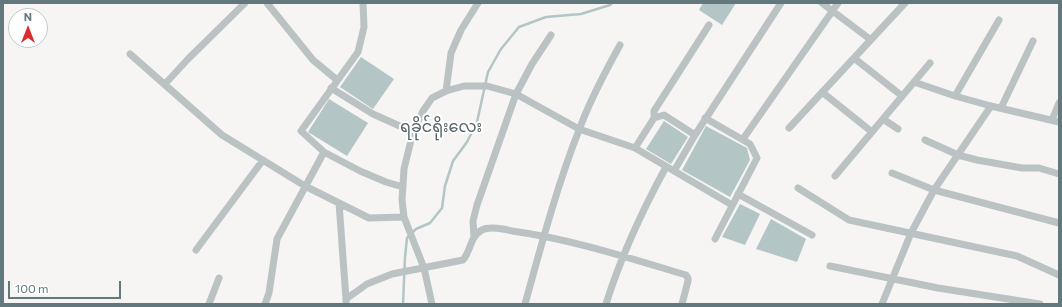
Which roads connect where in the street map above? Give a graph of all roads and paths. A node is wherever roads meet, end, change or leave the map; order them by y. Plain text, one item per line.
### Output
1 (245, 3) edge
2 (266, 3) edge
3 (363, 3) edge
4 (478, 3) edge
5 (781, 3) edge
6 (822, 3) edge
7 (838, 3) edge
8 (905, 3) edge
9 (832, 11) junction
10 (999, 20) dead end
11 (709, 25) dead end
12 (551, 35) dead end
13 (871, 40) junction
14 (1033, 40) dead end
15 (620, 45) dead end
16 (130, 54) dead end
17 (854, 58) junction
18 (930, 63) dead end
19 (337, 80) junction
20 (914, 82) junction
21 (165, 84) junction
22 (331, 88) junction
23 (446, 91) junction
24 (822, 92) junction
25 (516, 94) junction
26 (902, 96) junction
27 (955, 96) junction
28 (1059, 103) edge
29 (992, 106) junction
30 (1001, 108) junction
31 (654, 118) junction
32 (705, 118) junction
33 (883, 119) junction
34 (1056, 121) edge
35 (789, 128) dead end
36 (579, 129) junction
37 (898, 129) dead end
38 (413, 132) junction
39 (872, 132) junction
40 (695, 135) junction
41 (742, 139) junction
42 (925, 140) dead end
43 (635, 148) junction
44 (324, 152) junction
45 (958, 155) junction
46 (263, 160) junction
47 (666, 167) junction
48 (674, 171) junction
49 (892, 173) dead end
50 (1059, 174) edge
51 (836, 176) dead end
52 (306, 186) junction
53 (403, 187) junction
54 (798, 188) dead end
55 (934, 190) junction
56 (738, 194) junction
57 (339, 203) junction
58 (732, 205) junction
59 (404, 217) junction
60 (1059, 223) edge
61 (911, 233) junction
62 (544, 235) junction
63 (812, 236) dead end
64 (474, 237) junction
65 (715, 239) dead end
66 (196, 250) dead end
67 (623, 256) junction
68 (830, 266) dead end
69 (424, 268) junction
70 (1059, 275) edge
71 (219, 278) dead end
72 (892, 278) junction
73 (346, 302) edge
74 (209, 304) edge
75 (265, 304) edge
76 (432, 304) edge
77 (525, 304) edge
78 (606, 304) edge
79 (682, 304) edge
80 (882, 304) edge
81 (1040, 304) edge

1 - 21 street
2 - 19 street
3 - 19 street
4 - 23 street
5 - 32 street
6 - 9 street
7 - 9 street
8 - 13 street
9 - 13 street
9 - 41 street
10 - 27 street
11 - 31 street
12 - 25 street
13 - 17 street
14 - 30 street
15 - 36 street
16 - 21 street
17 - 24 street
17 - 26 street
18 - 20 street
19 - 22 street
20 - 26 street
20 - 27 street
21 - 46 street
22 - 38 street
22 - 44 street
23 - 25 street
23 - 38 street
24 - 35 street
24 - 39 street
25 - 36 street
25 - 64 street
26 - 33 street
27 - 29 street
28 - 34 street
29 - 30 street
29 - 45 street
30 - 34 street
31 - 40 street
31 - 43 street
32 - 40 street
32 - 41 street
33 - 37 street
33 - 39 street
36 - 43 street
36 - 62 street
38 - 53 street
39 - 51 street
40 - 48 street
41 - 56 street
42 - 45 street
43 - 47 street
44 - 52 street
44 - 53 street
45 - 50 street
45 - 55 street
46 - 52 street
46 - 66 street
47 - 48 street
47 - 67 street
48 - 58 street
49 - 55 street
52 - 57 street
52 - 75 street
53 - 59 street
54 - 61 street
55 - 60 street
55 - 61 street
56 - 58 street
56 - 63 street
57 - 59 street
57 - 73 street
58 - 65 street
59 - 69 street
61 - 70 street
61 - 72 street
62 - 64 street
62 - 67 street
62 - 77 street
64 - 69 street
67 - 78 street
67 - 79 street
68 - 72 street
69 - 73 street
69 - 76 street
71 - 74 street
72 - 80 street
72 - 81 street

